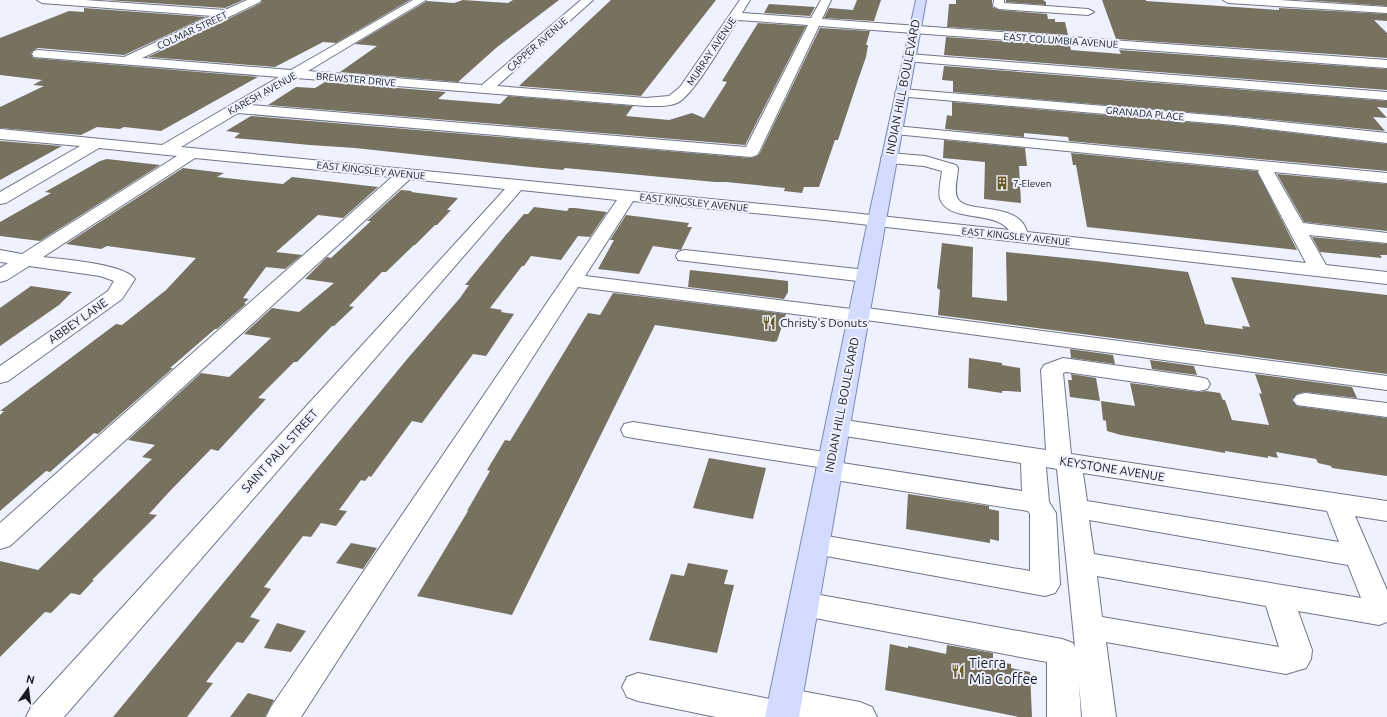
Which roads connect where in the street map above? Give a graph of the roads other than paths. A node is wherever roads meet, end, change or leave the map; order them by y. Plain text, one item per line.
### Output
1 (42, 0) edge
2 (256, 0) edge
3 (422, 0) edge
4 (588, 0) edge
5 (745, 0) edge
6 (826, 0) edge
7 (921, 0) edge
8 (999, 0) edge
9 (1076, 0) edge
10 (1228, 0) edge
11 (1387, 10) edge
12 (227, 14) junction
13 (734, 16) junction
14 (1090, 20) junction
15 (816, 22) junction
16 (915, 30) junction
17 (1096, 43) junction
18 (38, 54) dead end
19 (909, 58) junction
20 (127, 61) junction
21 (1387, 64) edge
22 (296, 74) junction
23 (486, 89) junction
24 (902, 92) junction
25 (1387, 96) edge
26 (673, 100) joint
27 (234, 108) junction
28 (895, 130) junction
29 (1, 135) edge
30 (1387, 138) edge
31 (97, 143) junction
32 (165, 150) junction
33 (194, 152) junction
34 (889, 158) junction
35 (1266, 172) dead end
36 (406, 174) junction
37 (1387, 178) edge
38 (517, 185) junction
39 (628, 196) junction
40 (0, 199) edge
41 (877, 220) junction
42 (1296, 228) junction
43 (1019, 236) junction
44 (1387, 238) edge
45 (0, 256) edge
46 (685, 256) dead end
47 (26, 260) junction
48 (1319, 270) junction
49 (0, 276) edge
50 (866, 276) junction
51 (1387, 278) edge
52 (572, 280) junction
53 (859, 315) junction
54 (0, 376) edge
55 (1387, 383) edge
56 (1199, 384) dead end
57 (1305, 400) dead end
58 (1387, 410) edge
59 (838, 427) junction
60 (633, 430) dead end
61 (1033, 457) junction
62 (1064, 462) junction
63 (830, 466) junction
64 (1036, 503) junction
65 (1337, 504) junction
66 (1074, 508) junction
67 (1387, 511) edge
68 (0, 539) edge
69 (815, 544) junction
70 (1359, 556) junction
71 (1081, 564) junction
72 (1278, 596) junction
73 (804, 604) junction
74 (1088, 627) junction
75 (638, 687) dead end
76 (783, 712) edge
77 (43, 717) edge
78 (283, 717) edge
79 (860, 717) edge
80 (1064, 717) edge
81 (1099, 717) edge

1 - 12 street
2 - 12 street, COLMAR STREET
3 - 22 street, KARESH AVENUE
4 - 23 street, CAPPER AVENUE
5 - 13 street, MURRAY AVENUE
6 - 15 street
7 - 16 main road, INDIAN HILL BOULEVARD
8 - 14 street
9 - 14 street
10 - 11 street
12 - 20 street, COLMAR STREET
13 - 15 street, EAST COLUMBIA AVENUE
13 - 26 street, MURRAY AVENUE
14 - 17 street
15 - 16 street, EAST COLUMBIA AVENUE
15 - 27 street
16 - 17 street, EAST COLUMBIA AVENUE
16 - 19 main road, INDIAN HILL BOULEVARD
17 - 21 street, EAST COLUMBIA AVENUE
18 - 20 street, BREWSTER DRIVE
19 - 24 main road, INDIAN HILL BOULEVARD
19 - 25 street
20 - 22 street, BREWSTER DRIVE
22 - 23 street, BREWSTER DRIVE
22 - 27 street, KARESH AVENUE
23 - 26 street, BREWSTER DRIVE
24 - 28 main road, INDIAN HILL BOULEVARD
24 - 30 street, GRANADA PLACE
27 - 32 street, KARESH AVENUE
28 - 34 main road, INDIAN HILL BOULEVARD
28 - 37 street
29 - 31 street, EAST KINGSLEY AVENUE
31 - 32 street, EAST KINGSLEY AVENUE
31 - 40 street
32 - 33 street, EAST KINGSLEY AVENUE
33 - 36 street, EAST KINGSLEY AVENUE
33 - 47 street
34 - 41 main road, INDIAN HILL BOULEVARD
34 - 43 street
35 - 42 street
36 - 38 street, EAST KINGSLEY AVENUE
36 - 68 street
38 - 39 street, EAST KINGSLEY AVENUE
38 - 77 street, SAINT PAUL STREET
39 - 41 street, EAST KINGSLEY AVENUE
39 - 52 street
41 - 43 street, EAST KINGSLEY AVENUE
41 - 50 main road, INDIAN HILL BOULEVARD
42 - 44 street
42 - 48 street
43 - 48 street, EAST KINGSLEY AVENUE
45 - 47 street, ABBEY LANE
46 - 50 street
47 - 49 street
47 - 54 street, ABBEY LANE
48 - 51 street, EAST KINGSLEY AVENUE
50 - 53 main road, INDIAN HILL BOULEVARD
52 - 53 street
52 - 78 street
53 - 55 street
53 - 59 main road, INDIAN HILL BOULEVARD
56 - 62 street
57 - 58 street
59 - 61 street, KEYSTONE AVENUE
59 - 63 main road, INDIAN HILL BOULEVARD
60 - 63 street
61 - 62 street, KEYSTONE AVENUE
61 - 64 street
62 - 65 street, KEYSTONE AVENUE
62 - 66 street
63 - 64 street
63 - 69 main road, INDIAN HILL BOULEVARD
64 - 69 street
65 - 67 street, KEYSTONE AVENUE
65 - 70 street
66 - 70 street
66 - 71 street
69 - 73 main road, INDIAN HILL BOULEVARD
70 - 72 street
71 - 72 street
71 - 74 street
72 - 74 street
73 - 76 main road, INDIAN HILL BOULEVARD
73 - 80 street
74 - 81 street
75 - 76 street
76 - 79 street

